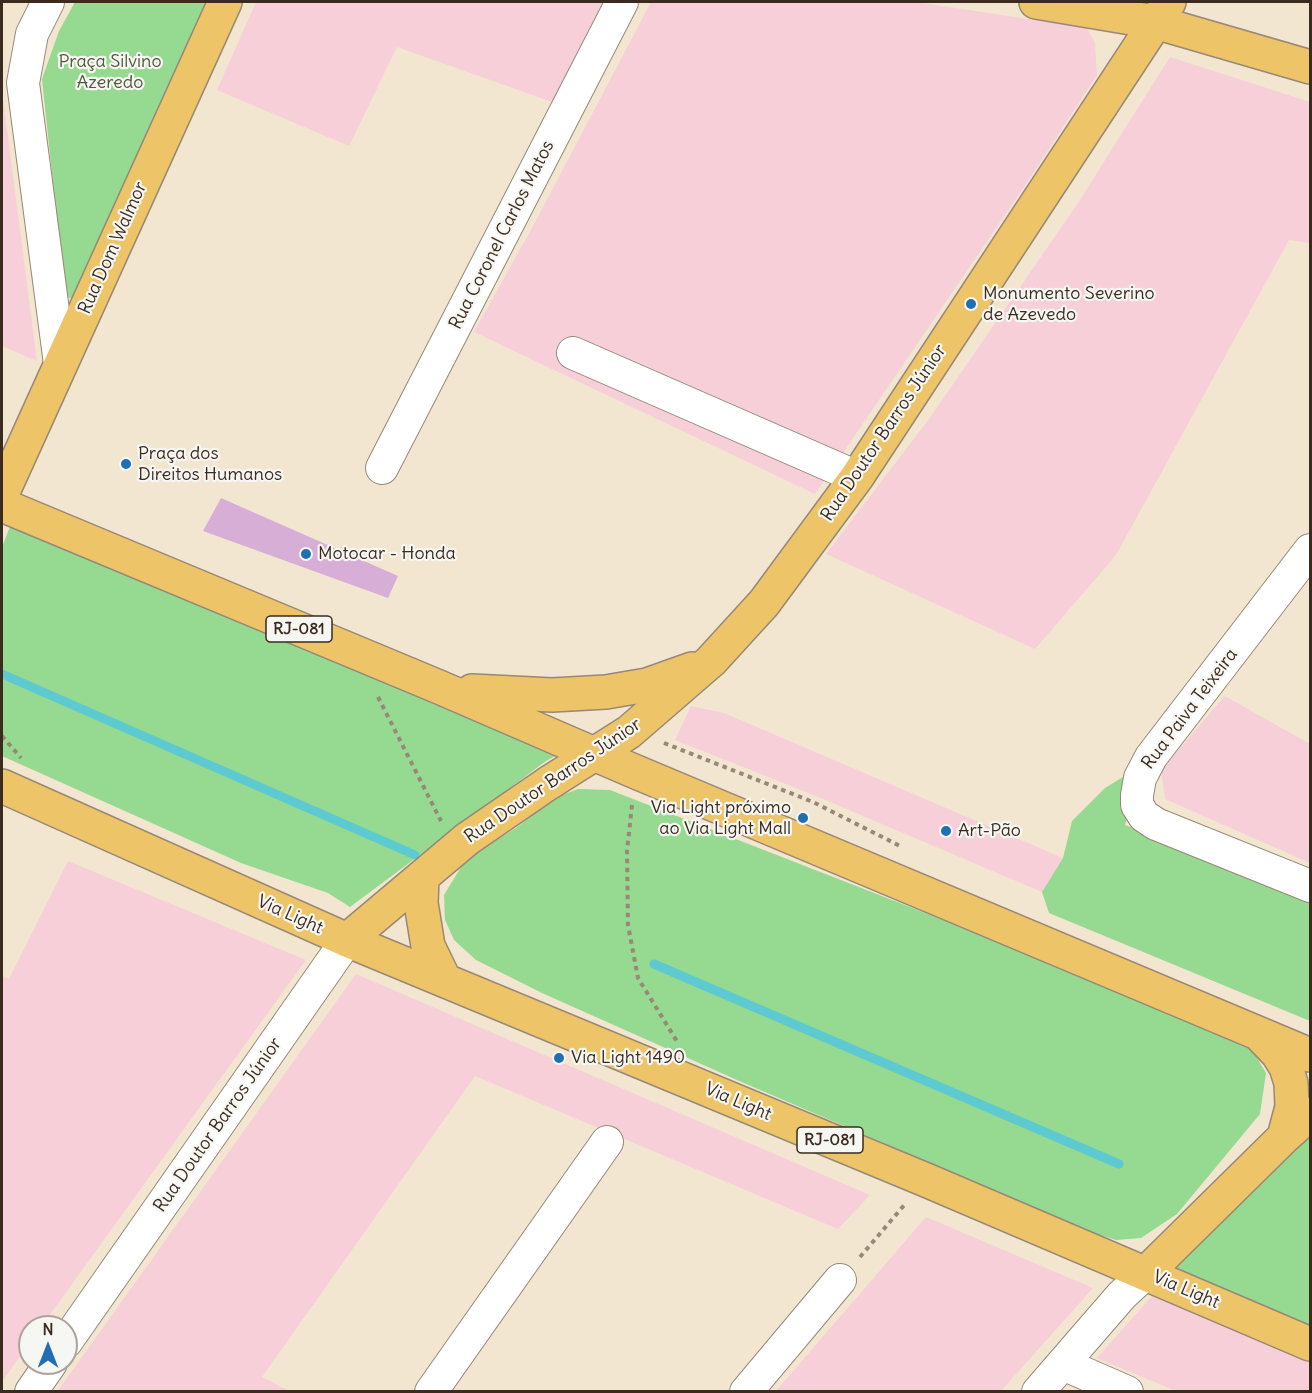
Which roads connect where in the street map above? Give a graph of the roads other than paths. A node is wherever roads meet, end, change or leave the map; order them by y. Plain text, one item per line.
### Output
1 (48, 2) edge
2 (225, 2) edge
3 (622, 2) edge
4 (1036, 2) edge
5 (1162, 12) edge
6 (1311, 67) edge
7 (12, 79) edge
8 (573, 353) dead end
9 (60, 364) junction
10 (382, 468) dead end
11 (857, 477) junction
12 (2, 494) edge
13 (2, 505) edge
14 (1311, 550) edge
15 (711, 662) junction
16 (439, 687) junction
17 (596, 754) junction
18 (632, 770) junction
19 (565, 773) junction
20 (2, 786) edge
21 (422, 878) junction
22 (1311, 886) edge
23 (347, 940) junction
24 (444, 979) junction
25 (1258, 1032) junction
26 (1311, 1055) edge
27 (1311, 1114) edge
28 (1284, 1137) junction
29 (607, 1142) dead end
30 (1146, 1273) junction
31 (840, 1280) road end
32 (78, 1325) edge
33 (1311, 1344) edge
34 (1063, 1364) junction
35 (43, 1375) edge
36 (31, 1392) edge
37 (431, 1392) edge
38 (746, 1392) edge
39 (1038, 1392) edge
40 (1127, 1392) edge

1 - 7 street
2 - 9 main road, Rua Dom Walmor
3 - 10 street, Rua Coronel Carlos Matos
4 - 5 main road
5 - 6 main road
5 - 11 main road, Rua Doutor Barros Júnior
7 - 9 street
8 - 11 street
9 - 12 main road, Rua Dom Walmor
11 - 15 main road, Rua Doutor Barros Júnior
13 - 16 main road, RJ-081
14 - 22 street, Rua Paiva Teixeira
15 - 16 main road
15 - 17 main road, Rua Doutor Barros Júnior
16 - 17 main road, RJ-081
17 - 18 main road, RJ-081
17 - 19 main road, Rua Doutor Barros Júnior
18 - 19 main road
18 - 25 main road, RJ-081
19 - 21 main road, Rua Doutor Barros Júnior
20 - 23 main road, Via Light / RJ-081
21 - 23 main road, Rua Doutor Barros Júnior
21 - 24 main road
23 - 24 main road, Via Light / RJ-081
23 - 32 street, Rua Doutor Barros Júnior
24 - 30 main road, Via Light / RJ-081
25 - 26 main road, RJ-081
25 - 28 main road
27 - 28 main road
28 - 30 main road
29 - 37 street
30 - 33 main road, Via Light / RJ-081
30 - 34 street
31 - 38 street
34 - 39 street
34 - 40 street
35 - 36 street

